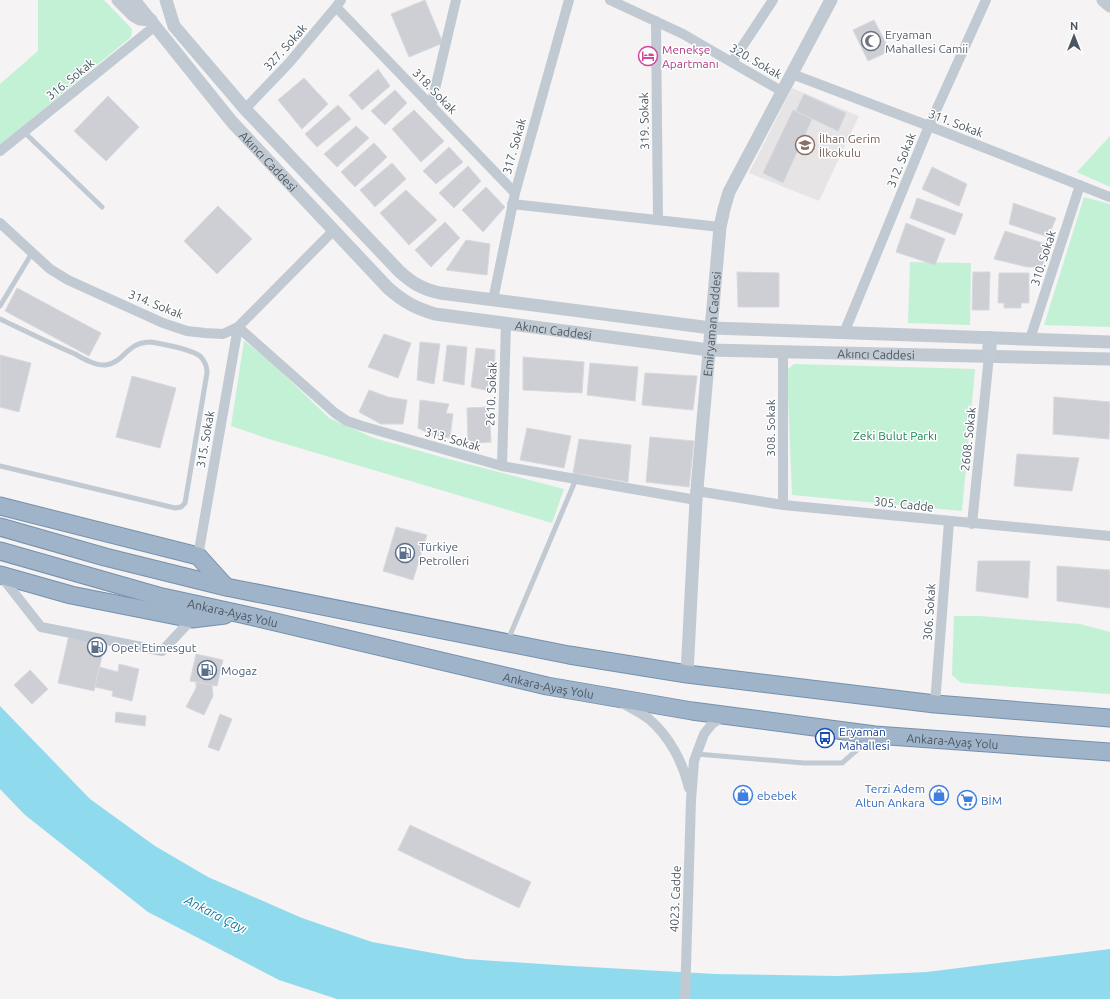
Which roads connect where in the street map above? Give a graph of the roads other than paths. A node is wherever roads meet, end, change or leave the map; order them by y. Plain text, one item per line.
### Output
1 (118, 0) edge
2 (134, 0) edge
3 (166, 0) edge
4 (456, 0) edge
5 (569, 0) edge
6 (610, 0) edge
7 (773, 0) edge
8 (832, 0) edge
9 (986, 0) edge
10 (1103, 0) edge
11 (339, 4) edge
12 (1110, 6) edge
13 (656, 21) junction
14 (153, 23) junction
15 (732, 62) junction
16 (792, 74) junction
17 (783, 92) junction
18 (431, 106) junction
19 (245, 109) junction
20 (232, 122) junction
21 (929, 126) junction
22 (24, 132) junction
23 (0, 151) edge
24 (1080, 185) junction
25 (514, 193) junction
26 (1110, 197) edge
27 (512, 204) junction
28 (102, 207) dead end
29 (658, 220) junction
30 (0, 223) edge
31 (720, 227) junction
32 (334, 230) junction
33 (32, 253) junction
34 (493, 300) junction
35 (0, 306) edge
36 (0, 319) edge
37 (506, 323) junction
38 (238, 327) junction
39 (711, 328) junction
40 (844, 333) junction
41 (990, 338) junction
42 (1030, 339) junction
43 (1110, 342) edge
44 (709, 350) junction
45 (783, 352) junction
46 (989, 356) junction
47 (1110, 359) edge
48 (0, 466) edge
49 (502, 466) junction
50 (576, 479) junction
51 (697, 496) junction
52 (783, 505) junction
53 (0, 506) edge
54 (949, 522) junction
55 (972, 524) junction
56 (0, 527) edge
57 (1110, 536) edge
58 (0, 551) edge
59 (198, 556) junction
60 (1, 576) edge
61 (226, 587) junction
62 (241, 614) junction
63 (192, 619) junction
64 (507, 643) junction
65 (687, 674) junction
66 (615, 698) junction
67 (935, 704) junction
68 (724, 715) junction
69 (1110, 718) edge
70 (875, 735) junction
71 (1110, 752) edge
72 (696, 754) junction
73 (691, 800) junction
74 (685, 999) edge

1 - 14 street
2 - 14 street, Akıncı Caddesi
3 - 19 street, Akıncı Caddesi
4 - 18 street
5 - 25 street, 317. Sokak
6 - 13 street, 320. Sokak
7 - 15 street
8 - 16 street, Emiryaman Caddesi
9 - 21 street, 312. Sokak
10 - 12 street
11 - 18 street, 318. Sokak
11 - 19 street, 327. Sokak
13 - 15 street, 320. Sokak
13 - 29 street, 319. Sokak
14 - 20 street, Akıncı Caddesi
14 - 22 street, 316. Sokak
15 - 17 street, 320. Sokak
16 - 17 street, Emiryaman Caddesi
16 - 21 street, 311. Sokak
17 - 31 street, Emiryaman Caddesi
18 - 25 street, 318. Sokak
19 - 20 street
19 - 34 street, Akıncı Caddesi
20 - 32 street, Akıncı Caddesi
21 - 24 street, 311. Sokak
21 - 40 street, 312. Sokak
22 - 23 street, 316. Sokak
22 - 28 lane
24 - 26 street, 311. Sokak
24 - 42 street, 310. Sokak
25 - 27 street, 317. Sokak
27 - 29 street
27 - 34 street, 317. Sokak
29 - 31 street
30 - 33 street, 314. Sokak
31 - 39 street, Emiryaman Caddesi
32 - 37 street, Akıncı Caddesi
32 - 38 street, 314. Sokak
33 - 35 lane
33 - 38 street, 314. Sokak
34 - 39 street, Akıncı Caddesi
36 - 48 lane
37 - 44 street, Akıncı Caddesi
37 - 49 street, 2610. Sokak
38 - 49 street, 313. Sokak
38 - 59 street, 315. Sokak
39 - 40 street, Akıncı Caddesi
39 - 44 street, Emiryaman Caddesi
40 - 41 street, Akıncı Caddesi
41 - 42 street, Akıncı Caddesi
41 - 46 main road
42 - 43 street, Akıncı Caddesi
44 - 45 street, Akıncı Caddesi
44 - 51 street, Emiryaman Caddesi
45 - 46 street, Akıncı Caddesi
45 - 52 street, 308. Sokak
46 - 47 street, Akıncı Caddesi
46 - 55 street, 2608. Sokak
49 - 50 street, 313. Sokak
50 - 51 street, 313. Sokak
50 - 64 lane
51 - 52 street, 305. Cadde
51 - 65 street, Emiryaman Caddesi
52 - 54 street, 305. Cadde
53 - 59 highway
54 - 55 street, 305. Cadde
54 - 67 street, 306. Sokak
55 - 57 street, 305. Cadde
56 - 61 highway, Ankara-Ayaş Yolu
58 - 62 highway, Ankara-Ayaş Yolu
59 - 61 highway
60 - 63 highway
60 - 63 street
61 - 64 highway, Ankara-Ayaş Yolu
62 - 63 highway
62 - 66 highway, Ankara-Ayaş Yolu
64 - 65 highway, Ankara-Ayaş Yolu
65 - 67 highway, Ankara-Ayaş Yolu
66 - 68 highway, Ankara-Ayaş Yolu
66 - 73 street, 4023. Cadde
67 - 69 highway, Ankara-Ayaş Yolu
68 - 70 highway, Ankara-Ayaş Yolu
68 - 72 street, 4023. Cadde
70 - 71 highway, Ankara-Ayaş Yolu
70 - 72 lane
72 - 73 street, 4023. Cadde
73 - 74 street, 4023. Cadde

